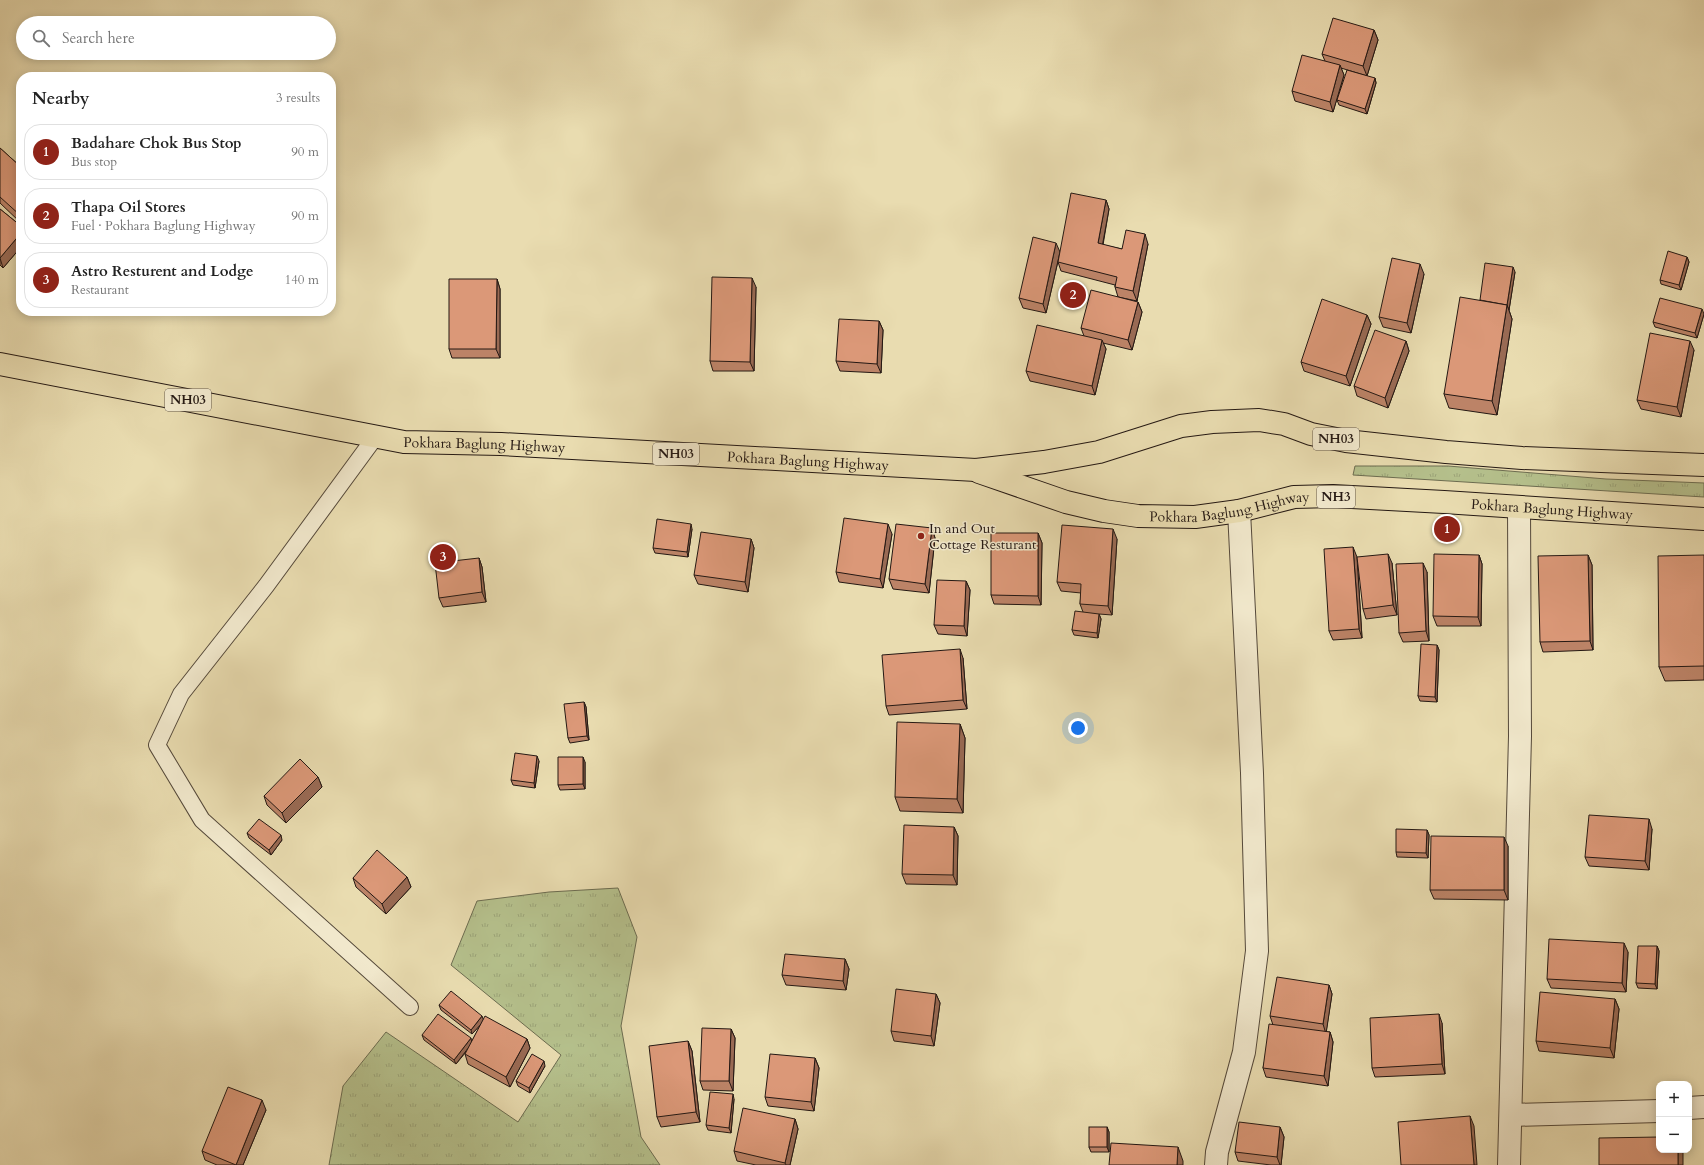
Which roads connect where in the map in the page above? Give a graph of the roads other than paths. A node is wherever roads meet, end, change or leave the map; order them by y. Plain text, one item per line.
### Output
1 (0, 364) edge
2 (376, 436) junction
3 (1704, 465) edge
4 (976, 470) junction
5 (1519, 507) junction
6 (1239, 511) junction
7 (1704, 519) edge
8 (410, 1007) dead end
9 (1704, 1107) edge
10 (1692, 1108) edge
11 (1656, 1111) edge
12 (1511, 1115) junction
13 (1216, 1165) edge
14 (1509, 1165) edge

1 - 2 highway, Pokhara Baglung Highway / NH03
2 - 4 highway, Pokhara Baglung Highway / NH03
2 - 8 lane
3 - 4 highway, Pokhara Baglung Highway / NH03
4 - 6 highway, Pokhara Baglung Highway / NH3
5 - 6 highway, Pokhara Baglung Highway / NH3
5 - 7 highway, Pokhara Baglung Highway / NH3
5 - 12 street
6 - 13 street
9 - 10 street
11 - 12 street
12 - 14 street

